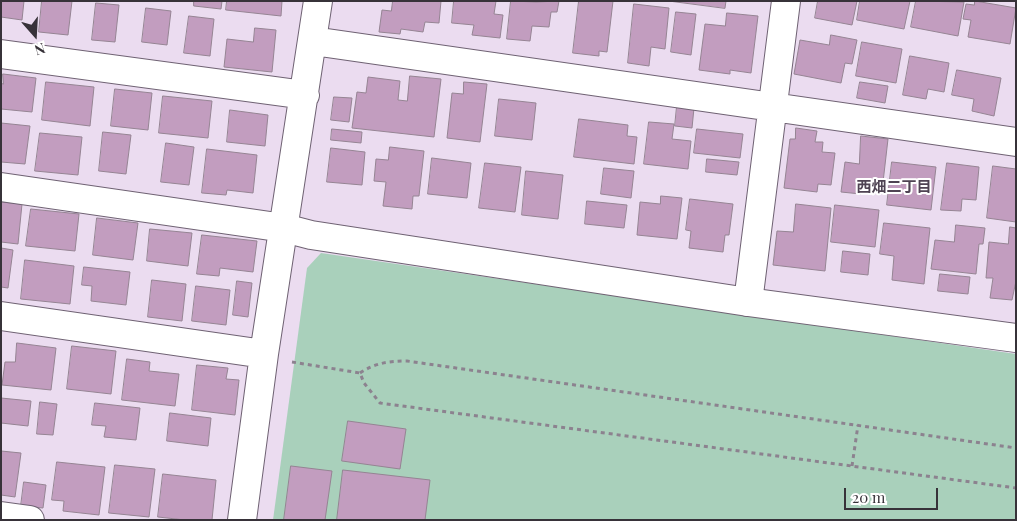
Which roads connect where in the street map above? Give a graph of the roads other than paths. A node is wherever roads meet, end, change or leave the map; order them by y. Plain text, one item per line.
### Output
1 (318, 1) edge
2 (786, 1) edge
3 (313, 41) junction
4 (1, 54) edge
5 (305, 94) junction
6 (773, 107) junction
7 (1016, 142) edge
8 (1, 187) edge
9 (284, 228) junction
10 (748, 302) junction
11 (1, 316) edge
12 (1016, 338) edge
13 (276, 358) junction
14 (1, 516) edge
15 (30, 520) edge
16 (242, 520) edge

1 - 3 street
2 - 6 street
3 - 5 street
3 - 6 street
4 - 5 street
5 - 9 street
6 - 7 street
6 - 10 street
8 - 9 street
9 - 10 street
9 - 13 street
10 - 12 street
11 - 13 street
13 - 16 street
14 - 15 street

